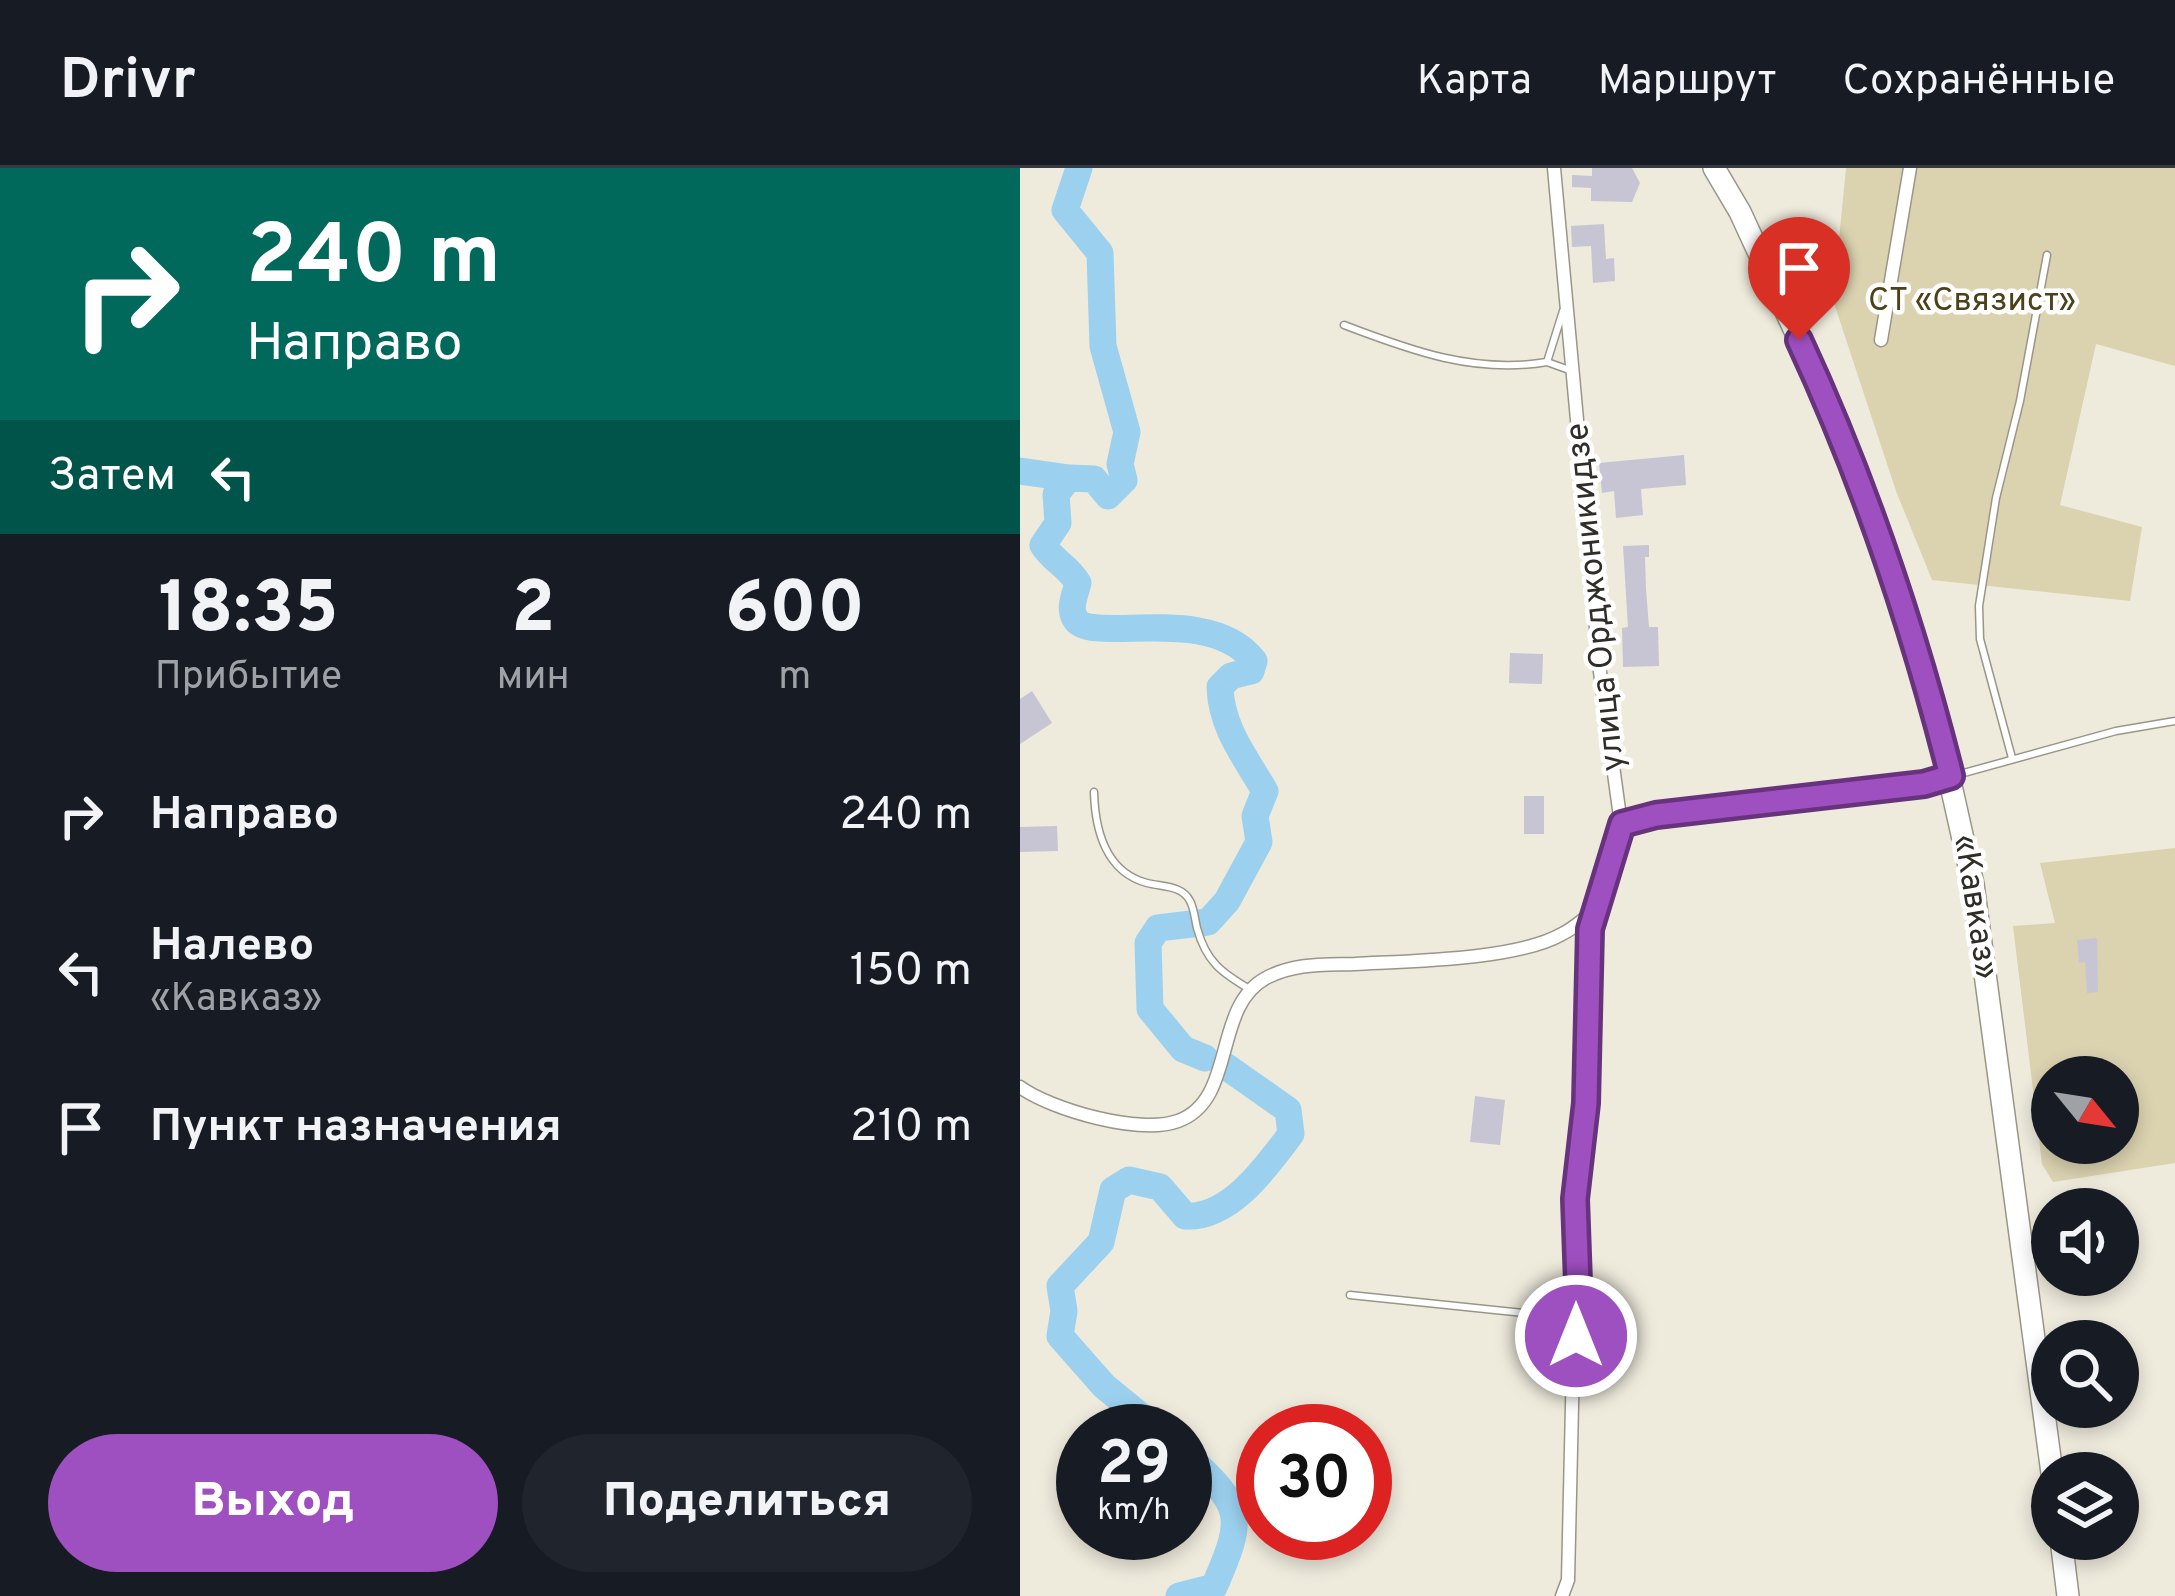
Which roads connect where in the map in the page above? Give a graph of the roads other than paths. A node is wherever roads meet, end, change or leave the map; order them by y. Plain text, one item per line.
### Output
1 (1554, 168) edge
2 (1714, 168) edge
3 (1910, 168) edge
4 (2047, 255) dead end
5 (1566, 302) junction
6 (1344, 326) dead end
7 (1881, 340) dead end
8 (1547, 362) junction
9 (1574, 371) junction
10 (2175, 721) edge
11 (2012, 758) junction
12 (1951, 776) junction
13 (1094, 792) dead end
14 (1622, 824) junction
15 (1592, 913) junction
16 (1251, 990) junction
17 (1020, 1087) edge
18 (1576, 1270) junction
19 (1350, 1295) dead end
20 (2049, 1452) edge
21 (2064, 1560) edge
22 (1562, 1596) edge
23 (2068, 1596) edge

1 - 5 street, улица Орджоникидзе
2 - 12 highway, «Кавказ»
3 - 7 street
4 - 11 lane
5 - 8 lane
5 - 9 street, улица Орджоникидзе
6 - 8 lane
8 - 9 lane
9 - 14 street, улица Орджоникидзе
10 - 11 lane
11 - 12 lane
12 - 14 lane
12 - 20 highway, «Кавказ»
13 - 16 lane
14 - 15 street, улица Орджоникидзе
15 - 16 street
15 - 18 street, улица Орджоникидзе
16 - 17 street
18 - 19 lane
18 - 22 street, улица Орджоникидзе
21 - 23 highway

